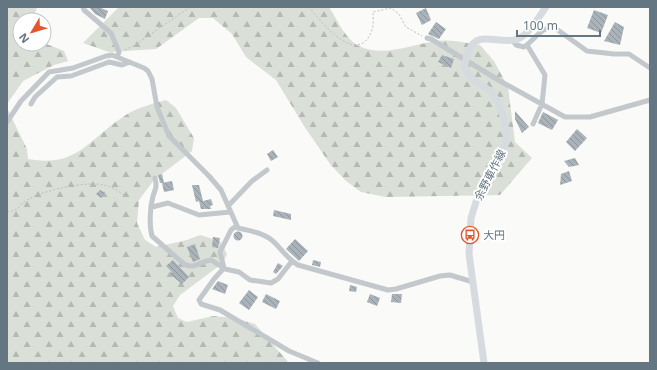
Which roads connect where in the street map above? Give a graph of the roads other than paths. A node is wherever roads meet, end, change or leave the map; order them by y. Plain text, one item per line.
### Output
1 (83, 7) edge
2 (546, 7) edge
3 (427, 38) road end
4 (512, 40) junction
5 (527, 45) junction
6 (118, 54) junction
7 (466, 59) junction
8 (130, 62) junction
9 (650, 68) edge
10 (650, 100) edge
11 (31, 104) dead end
12 (542, 104) junction
13 (7, 122) edge
14 (533, 124) dead end
15 (267, 170) dead end
16 (155, 178) dead end
17 (228, 206) junction
18 (152, 207) junction
19 (230, 212) junction
20 (236, 226) junction
21 (292, 261) junction
22 (224, 268) junction
23 (473, 282) junction
24 (318, 363) edge
25 (484, 363) edge

1 - 6 street
2 - 4 main road
3 - 7 street
4 - 5 street
4 - 7 main road
5 - 9 street
5 - 12 street
6 - 8 street
6 - 13 street
7 - 12 street
7 - 23 main road, 余野車作線
8 - 11 street
8 - 17 street
10 - 12 street
12 - 14 street
15 - 17 street
16 - 18 street
17 - 19 street
18 - 19 street
18 - 22 street
19 - 20 street
20 - 21 street
20 - 22 street
21 - 22 street
21 - 23 street
22 - 24 street
23 - 25 main road, 余野車作線

